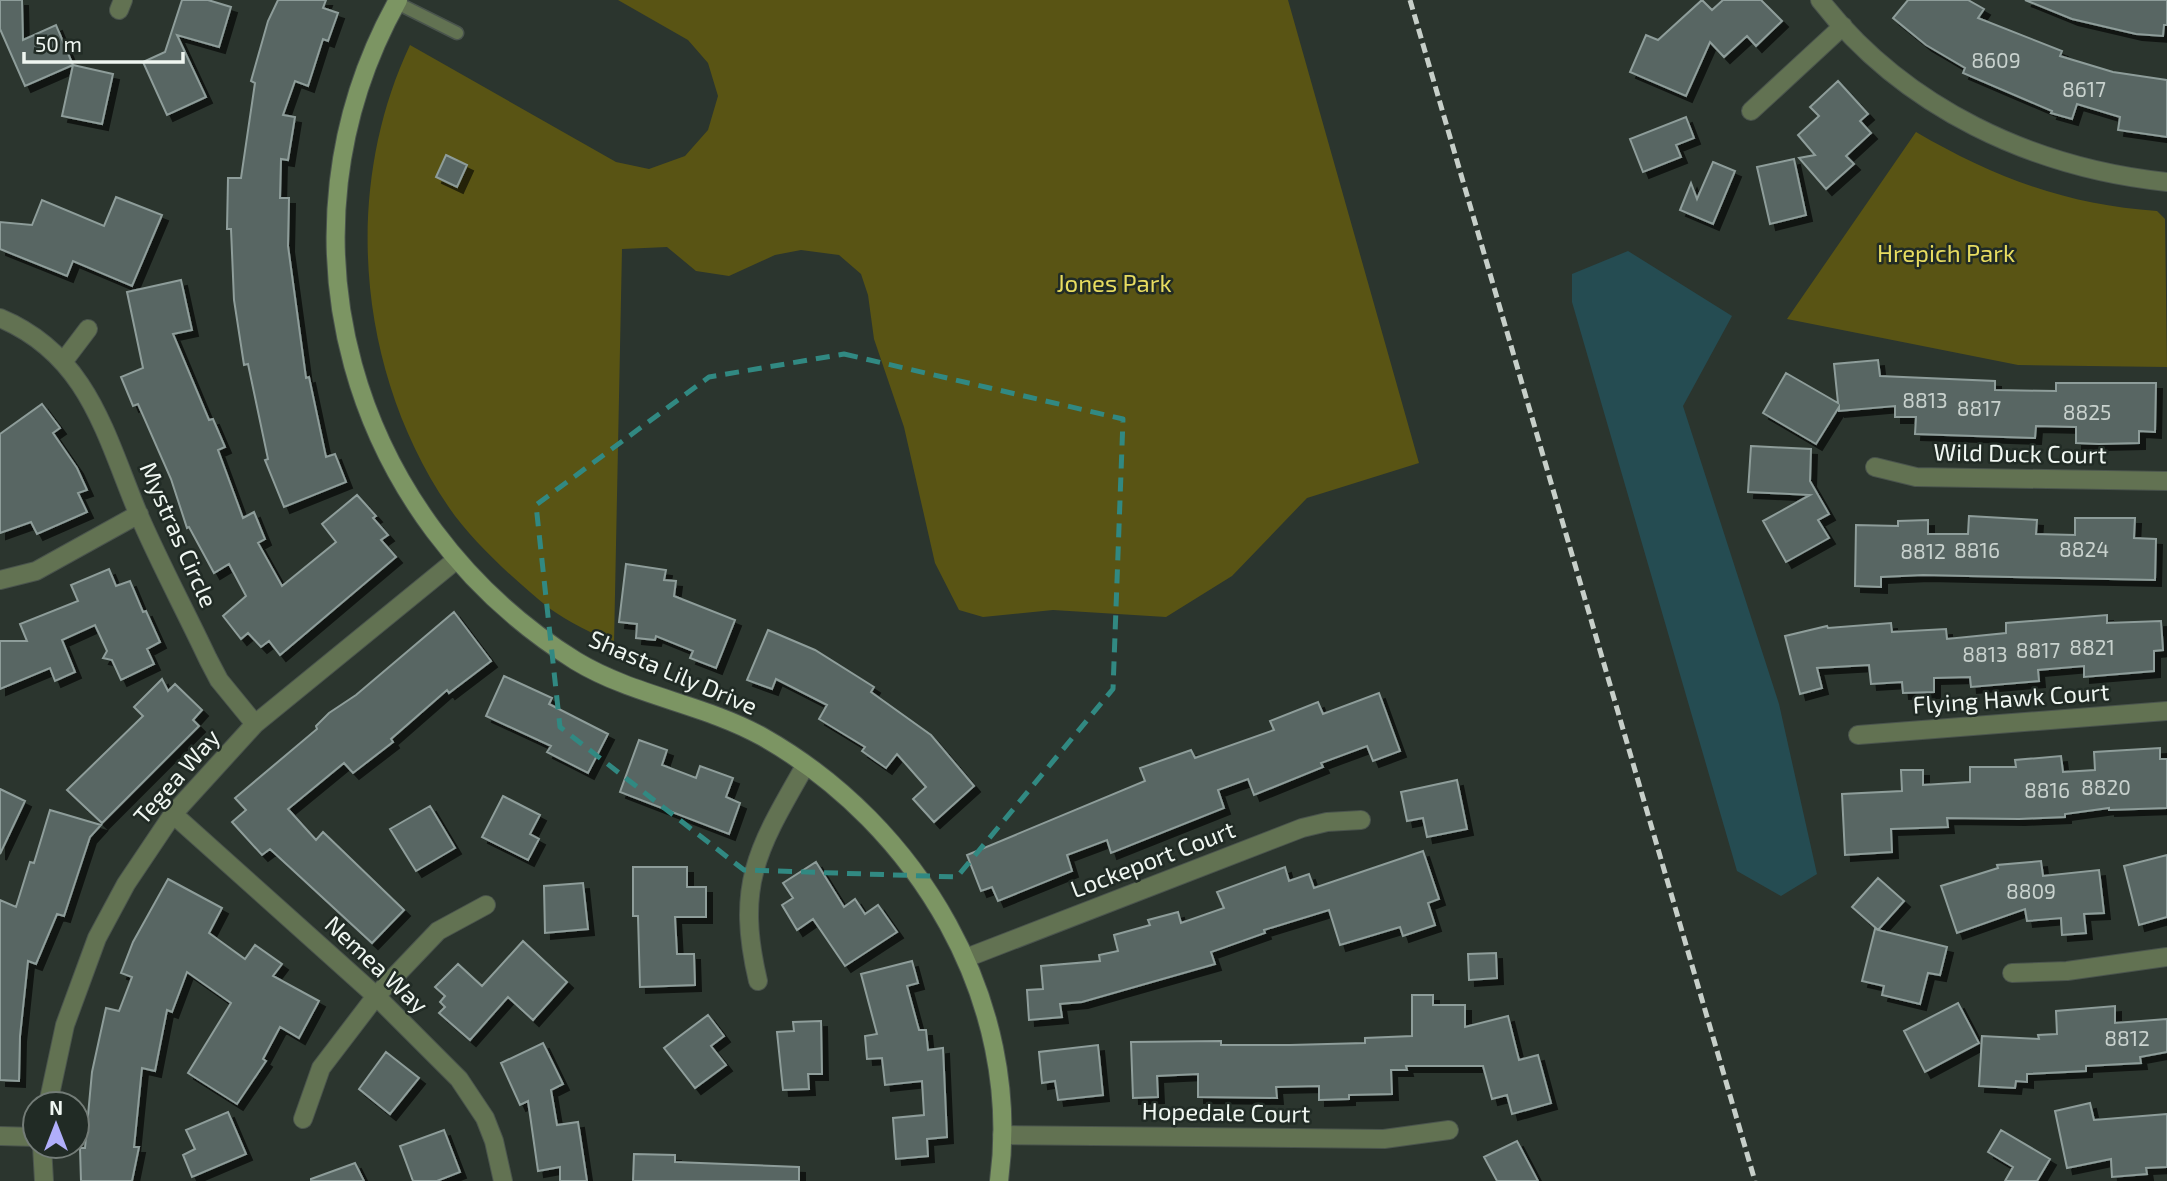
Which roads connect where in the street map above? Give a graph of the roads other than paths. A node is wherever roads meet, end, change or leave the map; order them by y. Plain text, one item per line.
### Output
1 (1820, 0) edge
2 (397, 1) edge
3 (1843, 26) junction
4 (457, 33) dead end
5 (1751, 111) dead end
6 (2167, 182) edge
7 (0, 318) edge
8 (88, 329) dead end
9 (63, 362) junction
10 (1875, 467) dead end
11 (2167, 481) edge
12 (139, 514) junction
13 (456, 560) junction
14 (0, 580) edge
15 (2167, 711) edge
16 (255, 724) junction
17 (1858, 735) dead end
18 (805, 766) junction
19 (173, 814) junction
20 (1361, 820) dead end
21 (486, 905) dead end
22 (2167, 957) edge
23 (965, 958) junction
24 (2012, 973) dead end
25 (758, 981) dead end
26 (376, 996) junction
27 (51, 1090) edge
28 (303, 1119) dead end
29 (1449, 1130) dead end
30 (1002, 1135) junction
31 (0, 1136) edge
32 (21, 1137) edge
33 (43, 1160) edge
34 (44, 1181) edge
35 (503, 1181) edge
36 (999, 1181) edge

1 - 3 street
2 - 4 lane
2 - 13 street, Shasta Lily Drive
3 - 5 street
3 - 6 street
7 - 9 street, Mystras Circle
8 - 9 street
9 - 12 street, Mystras Circle
10 - 11 street, Wild Duck Court
12 - 14 street
12 - 16 street, Mystras Circle
13 - 16 street, Tegea Way
13 - 18 street, Shasta Lily Drive
15 - 17 street, Flying Hawk Court
16 - 19 street, Tegea Way
18 - 23 street, Shasta Lily Drive
18 - 25 street
19 - 26 street, Nemea Way
19 - 27 street, Tegea Way
20 - 23 street, Lockeport Court
21 - 26 street
22 - 24 street
23 - 30 street, Shasta Lily Drive
26 - 28 street
26 - 35 street, Nemea Way
29 - 30 street, Hopedale Court
30 - 36 street, Shasta Lily Drive
31 - 32 street
33 - 34 street

